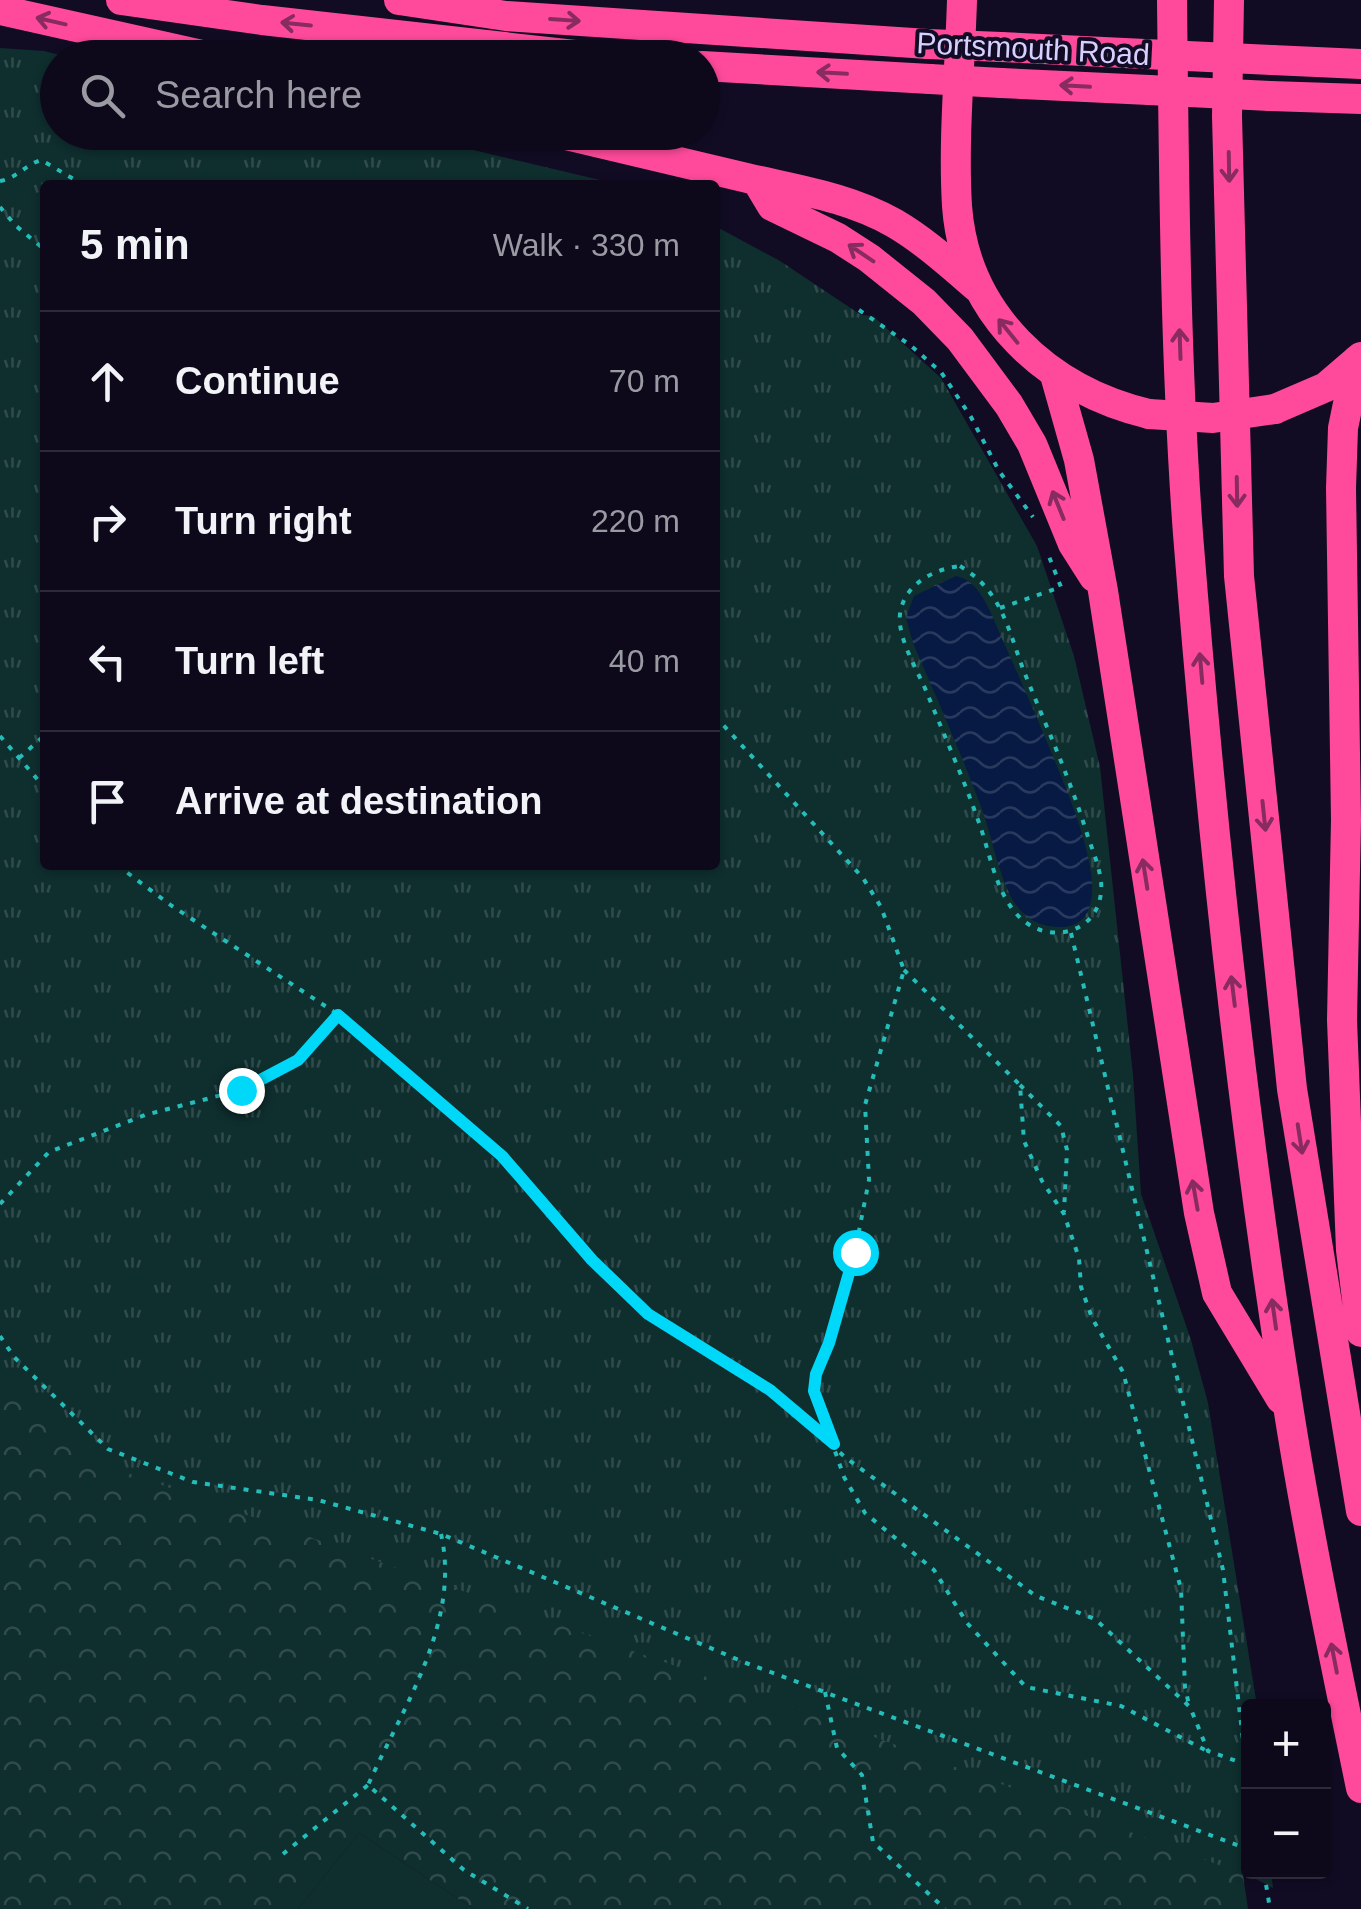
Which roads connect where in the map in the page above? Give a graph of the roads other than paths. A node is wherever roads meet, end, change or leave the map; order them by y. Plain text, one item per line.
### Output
1 (122, 0) edge
2 (399, 0) edge
3 (962, 0) edge
4 (1172, 0) edge
5 (1229, 0) edge
6 (0, 10) edge
7 (134, 40) edge
8 (441, 40) edge
9 (1361, 64) edge
10 (720, 67) edge
11 (1361, 99) edge
12 (637, 150) edge
13 (756, 180) junction
14 (979, 288) junction
15 (1359, 358) edge
16 (1055, 375) junction
17 (1361, 489) edge
18 (1343, 528) junction
19 (1103, 591) junction
20 (1361, 1332) edge
21 (1288, 1410) junction
22 (1361, 1511) edge
23 (1361, 1788) edge

8 -> 1 highway
2 -> 9 highway, Portsmouth Road, bridge
3 - 14 highway
21 -> 4 highway
5 -> 22 highway
7 -> 6 highway
11 -> 10 highway, Portsmouth Road, bridge
12 - 13 highway
13 - 14 highway
19 -> 13 highway
16 -> 14 highway
15 - 16 highway, bridge
15 - 18 highway
16 - 19 highway
17 - 18 highway
18 - 20 highway
21 -> 19 highway
23 -> 21 highway

